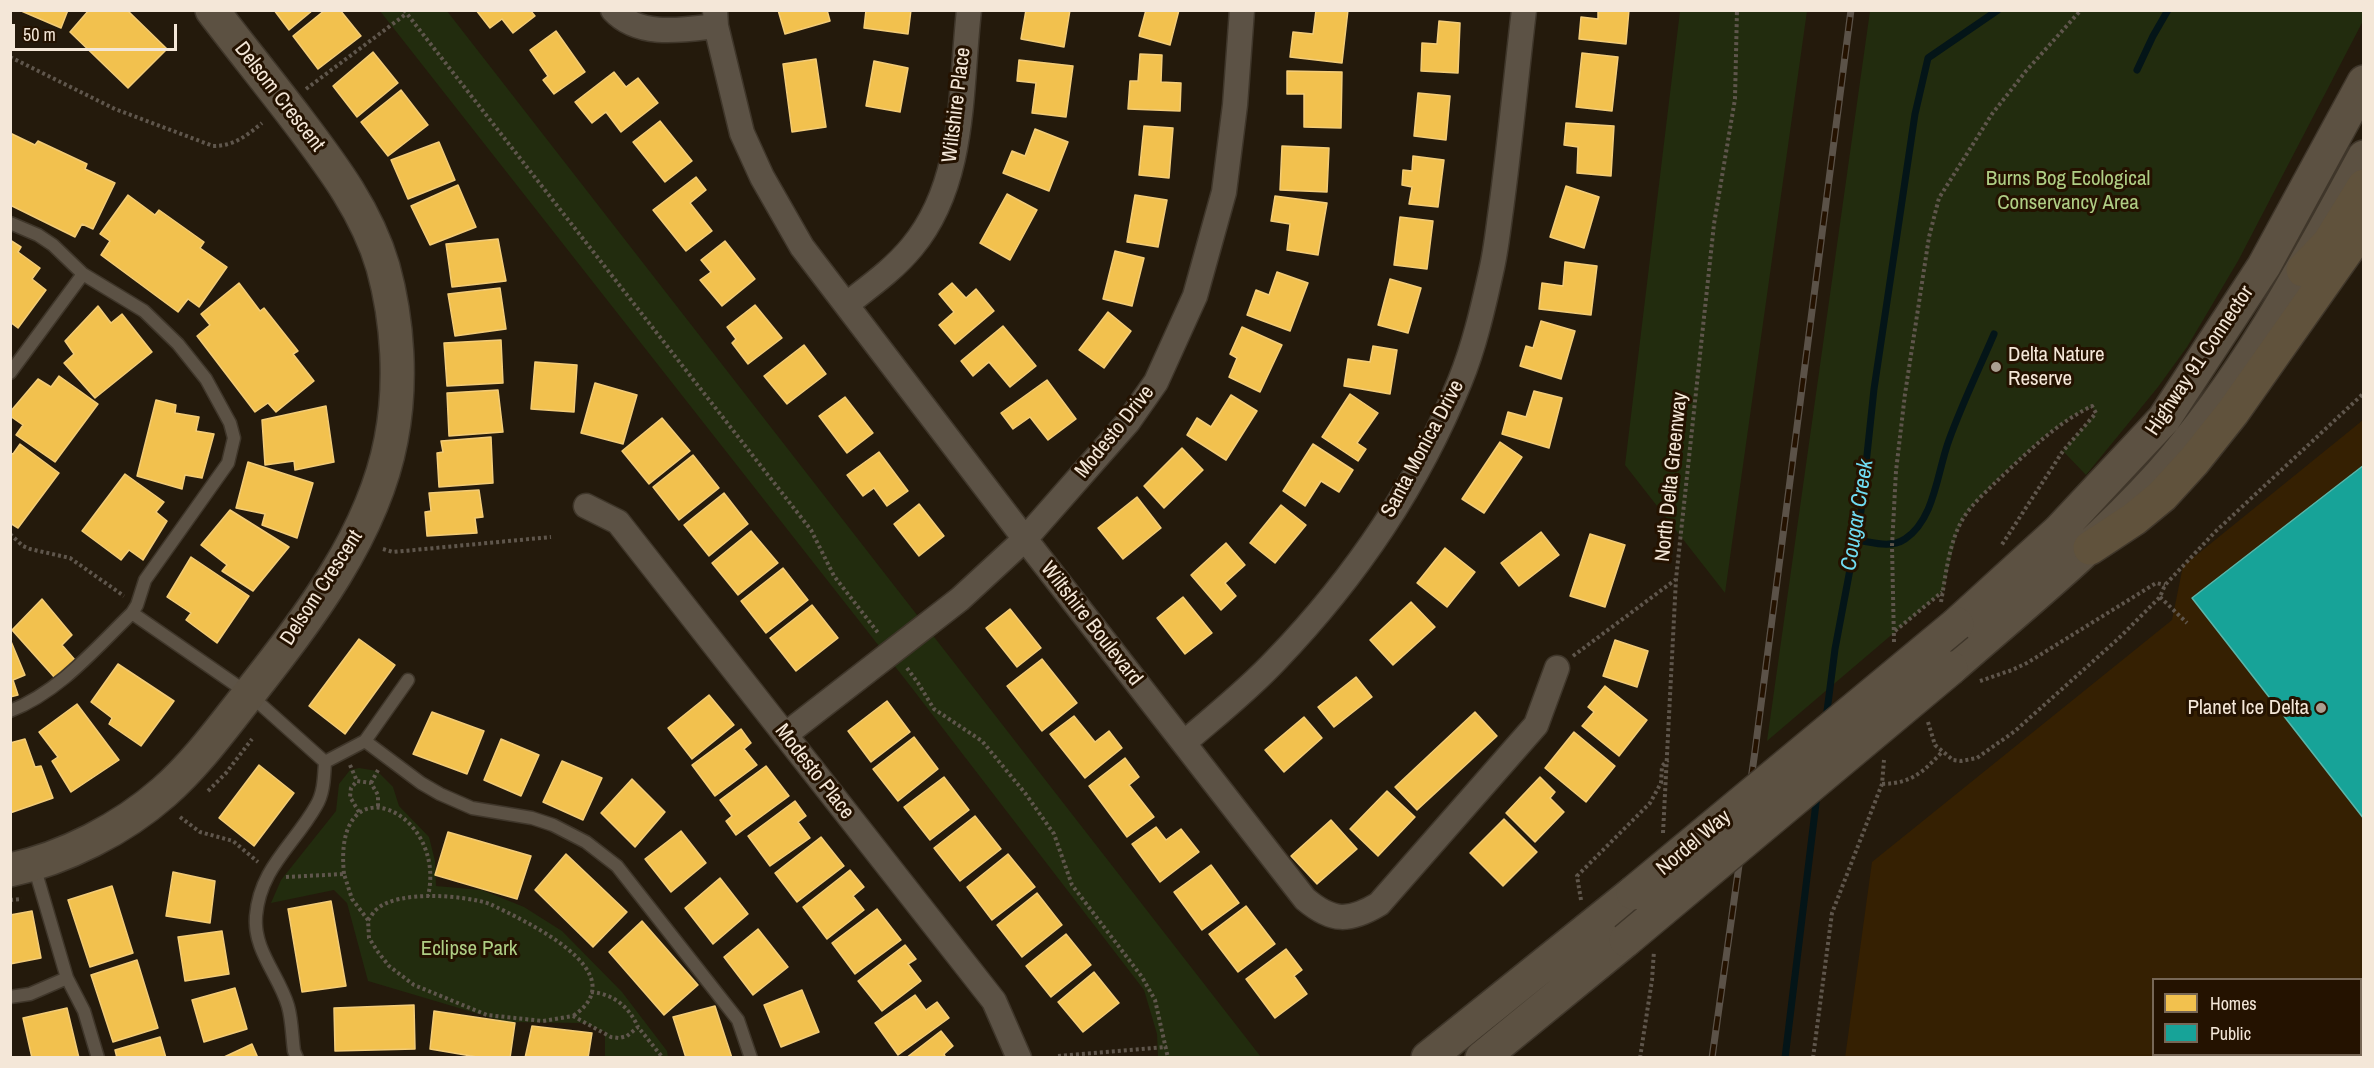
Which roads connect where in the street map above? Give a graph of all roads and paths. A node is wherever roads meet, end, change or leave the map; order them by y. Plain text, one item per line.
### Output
1 (212, 10) edge
2 (613, 10) edge
3 (969, 10) edge
4 (1242, 10) edge
5 (1524, 10) edge
6 (1737, 10) edge
7 (2080, 10) edge
8 (405, 12) edge
9 (715, 18) edge
10 (10, 57) edge
11 (2364, 82) edge
12 (301, 93) dead end
13 (262, 123) dead end
14 (2364, 157) edge
15 (2364, 186) edge
16 (10, 223) edge
17 (2364, 226) edge
18 (2303, 270) junction
19 (82, 274) junction
20 (846, 304) junction
21 (10, 373) edge
22 (2364, 393) edge
23 (586, 506) dead end
24 (10, 534) edge
25 (551, 537) dead end
26 (1025, 539) junction
27 (1892, 546) dead end
28 (2090, 548) junction
29 (382, 549) dead end
30 (1996, 553) dead end
31 (1676, 579) junction
32 (2165, 585) junction
33 (2160, 597) junction
34 (134, 609) junction
35 (2187, 623) dead end
36 (1957, 624) joint
37 (1895, 632) dead end
38 (882, 638) dead end
39 (1590, 643) dead end
40 (901, 661) dead end
41 (1557, 668) dead end
42 (1961, 677) junction
43 (408, 680) dead end
44 (249, 694) junction
45 (10, 711) edge
46 (785, 735) junction
47 (365, 741) junction
48 (1185, 742) junction
49 (325, 762) junction
50 (378, 807) junction
51 (359, 812) junction
52 (180, 817) dead end
53 (260, 864) dead end
54 (344, 874) junction
55 (279, 876) dead end
56 (22, 878) edge
57 (428, 896) junction
58 (10, 900) edge
59 (1581, 902) dead end
60 (368, 920) junction
61 (67, 978) junction
62 (591, 992) junction
63 (10, 997) edge
64 (573, 1016) junction
65 (638, 1028) junction
66 (1167, 1047) junction
67 (1058, 1056) dead end
68 (98, 1058) edge
69 (297, 1058) edge
70 (663, 1058) edge
71 (752, 1058) edge
72 (1018, 1058) edge
73 (1168, 1058) edge
74 (1428, 1058) edge
75 (1482, 1058) edge
76 (1813, 1058) edge

1 - 44 main road, Delsom Crescent
2 - 9 street
3 - 20 street, Wiltshire Place
4 - 26 street, Modesto Drive
5 - 48 street, Santa Monica Drive
6 - 31 path, North Delta Greenway
7 - 27 path
8 - 12 path
8 - 38 path
9 - 20 street, Wiltshire Boulevard
10 - 13 path
11 - 36 main road, Highway 91 Connector
14 - 18 main road, Highway 91 Connector
15 - 18 highway
16 - 19 lane
17 - 28 highway
18 - 28 main road, Highway 91 Connector
19 - 21 lane
19 - 34 lane
20 - 26 street, Wiltshire Boulevard
22 - 32 path
23 - 46 street, Modesto Place
24 - 34 path
25 - 29 path
26 - 46 street, Modesto Drive
26 - 48 street, Wiltshire Boulevard
28 - 42 main road, Highway 91 Connector
30 - 37 path
31 - 39 path
31 - 59 path, North Delta Greenway
32 - 33 path
32 - 42 path
33 - 35 path
33 - 76 path
34 - 44 lane
34 - 45 lane
36 - 74 main road, Nordel Way, bridge
40 - 66 path
41 - 48 street, Wiltshire Boulevard
42 - 75 main road, Nordel Way, bridge
43 - 47 lane
44 - 49 lane
44 - 56 main road, Delsom Crescent
46 - 72 street, Modesto Place
47 - 49 lane
47 - 71 lane
49 - 69 lane
50 - 51 path
50 - 51 path
50 - 57 path
51 - 54 path
52 - 53 path
54 - 55 path
54 - 60 path
56 - 58 path
56 - 61 lane
57 - 60 path
57 - 62 path
60 - 64 path
61 - 63 lane
61 - 68 lane
62 - 64 path
62 - 65 path
64 - 65 path
65 - 70 path
66 - 67 path
66 - 73 path

